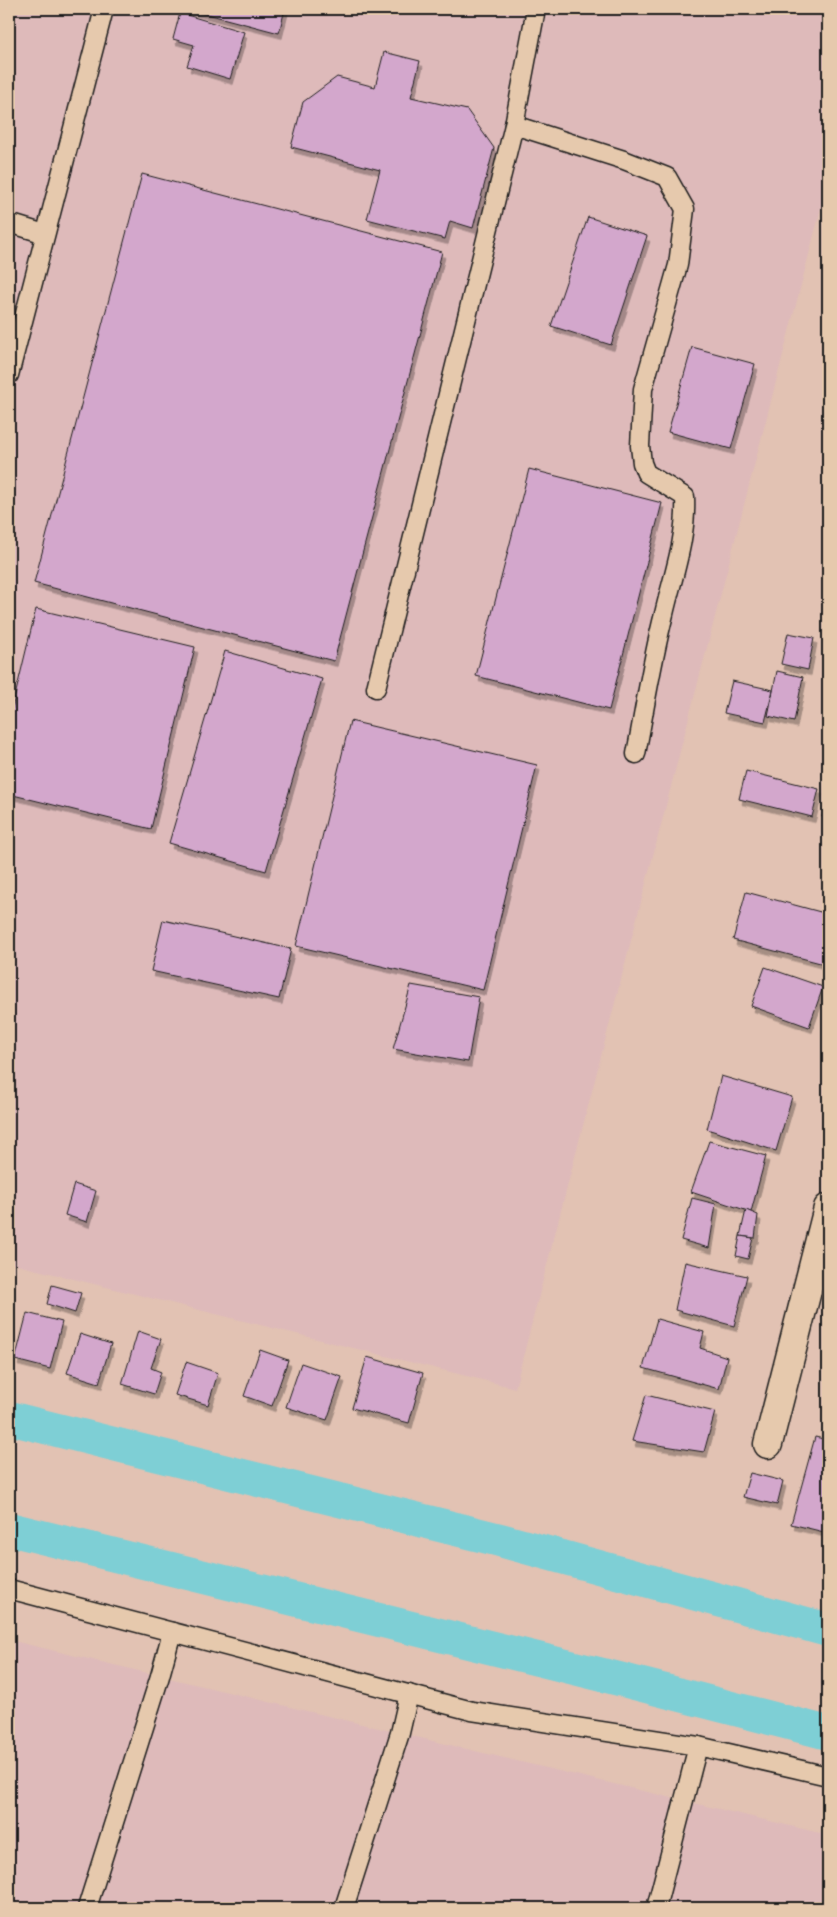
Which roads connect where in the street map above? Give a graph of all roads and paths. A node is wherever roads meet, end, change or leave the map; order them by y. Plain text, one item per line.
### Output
1 (104, 9) edge
2 (536, 9) edge
3 (514, 125) junction
4 (9, 223) edge
5 (46, 234) junction
6 (9, 375) edge
7 (376, 688) dead end
8 (636, 754) dead end
9 (828, 1208) edge
10 (768, 1444) dead end
11 (9, 1589) edge
12 (172, 1632) junction
13 (408, 1694) junction
14 (698, 1746) junction
15 (828, 1776) edge
16 (86, 1908) edge
17 (344, 1908) edge
18 (656, 1908) edge

1 - 5 lane
2 - 3 lane
3 - 7 lane
3 - 8 lane
4 - 5 lane
5 - 6 lane
9 - 10 street
11 - 12 lane
12 - 13 lane
12 - 16 lane
13 - 14 lane
13 - 17 lane
14 - 15 lane
14 - 18 lane

